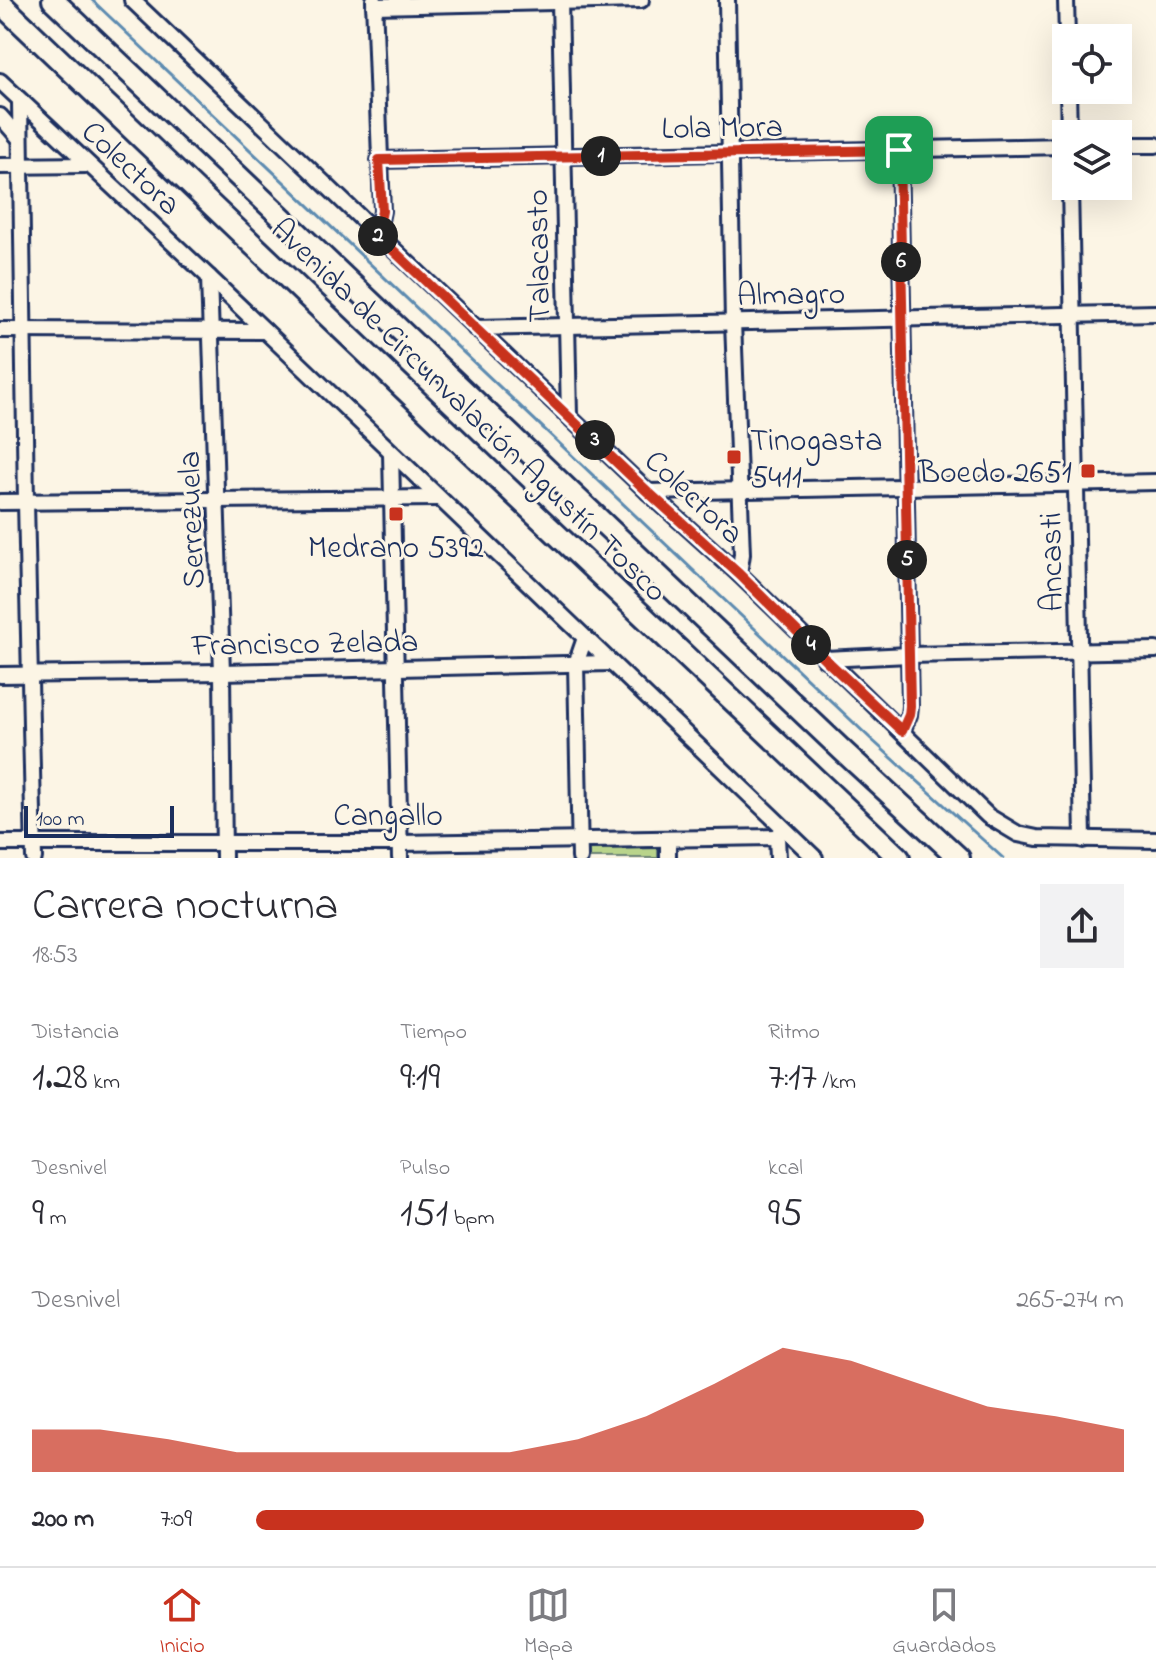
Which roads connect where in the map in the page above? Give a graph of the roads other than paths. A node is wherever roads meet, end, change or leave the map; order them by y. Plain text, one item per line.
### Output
1 (53, 0) edge
2 (132, 0) edge
3 (641, 0) edge
4 (727, 0) edge
5 (1066, 0) edge
6 (560, 1) edge
7 (0, 3) edge
8 (374, 3) edge
9 (1067, 24) edge
10 (0, 81) edge
11 (20, 102) junction
12 (0, 116) edge
13 (20, 139) junction
14 (1132, 145) edge
15 (1156, 145) edge
16 (1052, 146) edge
17 (899, 150) junction
18 (730, 154) junction
19 (563, 157) junction
20 (379, 160) junction
21 (21, 165) junction
22 (88, 165) junction
23 (0, 166) edge
24 (1070, 200) edge
25 (377, 235) junction
26 (209, 277) junction
27 (1156, 313) edge
28 (1073, 315) junction
29 (902, 319) junction
30 (733, 322) junction
31 (567, 326) junction
32 (475, 328) junction
33 (0, 330) edge
34 (23, 330) junction
35 (212, 330) junction
36 (265, 331) junction
37 (569, 415) junction
38 (391, 453) junction
39 (1156, 482) edge
40 (1076, 483) junction
41 (906, 487) junction
42 (739, 490) junction
43 (648, 492) junction
44 (392, 498) junction
45 (438, 498) junction
46 (217, 501) junction
47 (0, 502) edge
48 (26, 502) junction
49 (739, 574) junction
50 (585, 638) junction
51 (1156, 650) edge
52 (1080, 652) junction
53 (909, 655) junction
54 (825, 659) junction
55 (611, 663) junction
56 (576, 664) junction
57 (395, 668) junction
58 (222, 672) junction
59 (30, 674) junction
60 (0, 675) edge
61 (902, 731) junction
62 (780, 833) junction
63 (668, 839) junction
64 (1083, 840) junction
65 (1156, 840) edge
66 (580, 841) junction
67 (0, 843) edge
68 (34, 850) edge
69 (400, 850) edge
70 (224, 851) edge
71 (580, 858) edge
72 (668, 858) edge
73 (778, 858) edge
74 (815, 858) edge
75 (899, 858) edge
76 (959, 858) edge

1 - 76 highway, Avenida de Circunvalación Agustín Tosco
2 - 25 street, Colectora
3 - 6 street
4 - 18 street
5 - 9 street
6 - 8 street
6 - 19 street, Talacasto
7 - 75 highway, Avenida de Circunvalación Agustín Tosco
8 - 20 street
10 - 11 street, Colectora
11 - 13 street
11 - 22 street, Colectora
12 - 13 street
13 - 21 street
14 - 15 street
16 - 17 street, Lola Mora
17 - 18 street, Lola Mora
17 - 29 street
18 - 19 street, Lola Mora
18 - 30 street
19 - 20 street, Lola Mora
19 - 31 street, Talacasto
20 - 25 street
21 - 22 street
21 - 23 street
21 - 34 street
22 - 26 street, Colectora
24 - 28 street, Ancasti
25 - 32 street, Colectora
26 - 35 street, Serrezuela
26 - 36 street, Colectora
27 - 28 street, Almagro
28 - 29 street, Almagro
28 - 40 street, Ancasti
29 - 30 street, Almagro
29 - 41 street
30 - 31 street, Almagro
30 - 42 street
31 - 32 street, Almagro
31 - 37 street, Talacasto
32 - 37 street, Colectora
33 - 34 street
34 - 35 street
34 - 48 street
35 - 36 street
35 - 46 street, Serrezuela
36 - 38 street, Colectora
37 - 43 street, Colectora
38 - 44 street
38 - 45 street, Colectora
39 - 40 street
40 - 41 street
40 - 52 street, Ancasti
41 - 42 street
41 - 53 street
42 - 43 street
42 - 49 street
43 - 49 street, Colectora
44 - 45 street
44 - 46 street
44 - 57 street
45 - 50 street, Colectora
46 - 48 street
46 - 58 street, Serrezuela
47 - 48 street
48 - 59 street
49 - 54 street, Colectora
50 - 55 street, Colectora
50 - 56 street
51 - 52 street
52 - 53 street
52 - 64 street, Ancasti
53 - 54 street
53 - 61 street
54 - 61 street, Colectora
55 - 56 street, Francisco Zelada
55 - 62 street, Colectora
56 - 57 street, Francisco Zelada
56 - 66 street
57 - 58 street, Francisco Zelada
57 - 69 street
58 - 59 street, Francisco Zelada
58 - 70 street, Serrezuela
59 - 60 street, Francisco Zelada
59 - 68 street
61 - 64 street, Colectora
62 - 63 street, Cangallo
62 - 73 street
62 - 74 street, Colectora
63 - 66 street, Cangallo
63 - 72 street
64 - 65 street, Colectora
66 - 69 street, Cangallo
66 - 71 street
67 - 68 street, Cangallo
68 - 70 street, Cangallo
69 - 70 street, Cangallo

